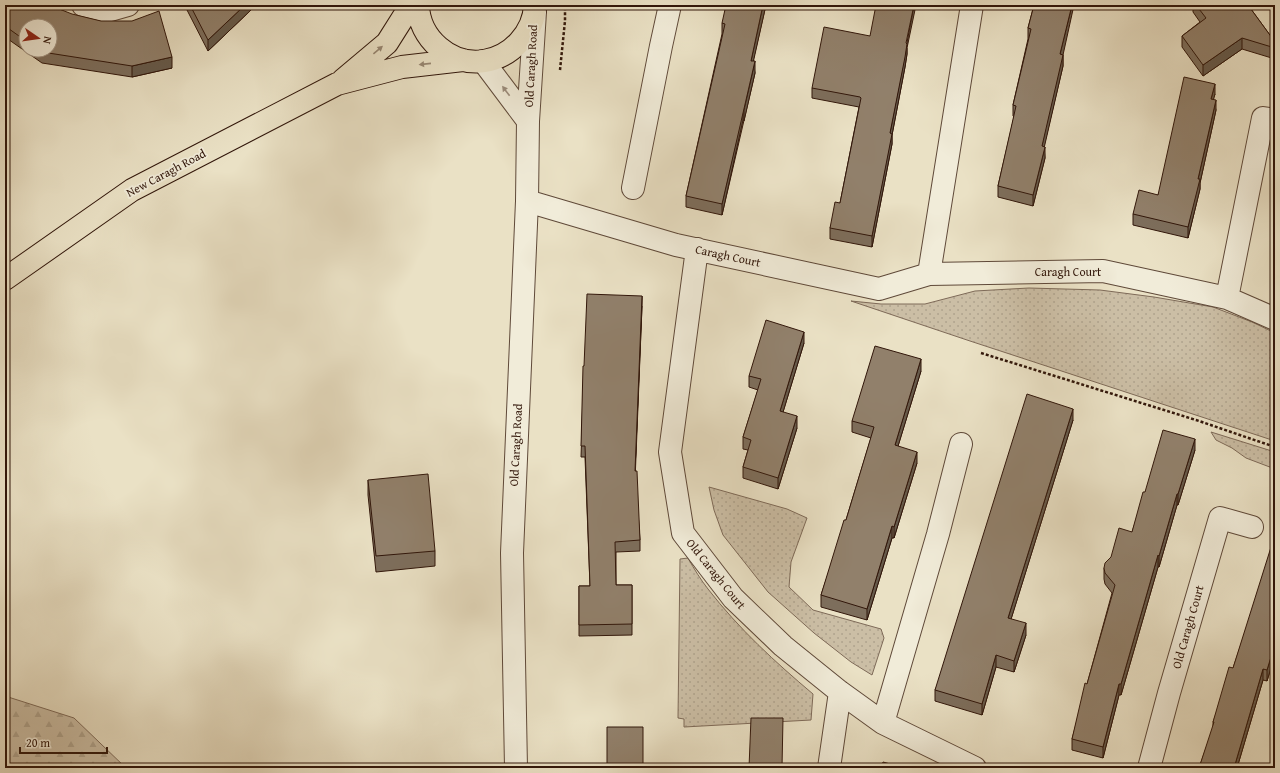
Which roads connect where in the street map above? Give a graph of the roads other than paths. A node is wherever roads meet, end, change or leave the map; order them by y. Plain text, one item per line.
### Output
1 (83, 5) edge
2 (128, 5) edge
3 (411, 5) edge
4 (418, 5) edge
5 (670, 5) edge
6 (972, 5) edge
7 (535, 7) edge
8 (473, 61) junction
9 (337, 84) junction
10 (1275, 120) edge
11 (528, 121) junction
12 (633, 188) dead end
13 (527, 201) junction
14 (697, 249) junction
15 (930, 274) junction
16 (5, 279) edge
17 (1227, 298) junction
18 (1275, 319) edge
19 (961, 444) dead end
20 (1252, 527) dead end
21 (840, 692) junction
22 (883, 724) junction
23 (516, 768) edge
24 (829, 768) edge
25 (975, 768) edge
26 (1149, 768) edge

1 - 2 street
9 -> 3 main road, New Caragh Road
4 - 8 main road
5 - 12 street
6 - 15 street
7 - 8 main road, New Caragh Road
7 - 11 street, Old Caragh Road
8 -> 9 main road, New Caragh Road
11 -> 8 street, Old Caragh Road
9 - 16 main road, New Caragh Road
10 - 17 street
11 - 13 street, Old Caragh Road
13 - 14 street, Caragh Court
13 - 23 street, Old Caragh Road
14 - 15 street, Caragh Court
14 - 21 street, Old Caragh Court
15 - 17 street, Caragh Court
17 - 18 street, Caragh Court
19 - 22 street
20 - 26 street, Old Caragh Court
21 - 22 street, Old Caragh Court
21 - 24 street
22 - 25 street, Old Caragh Court

